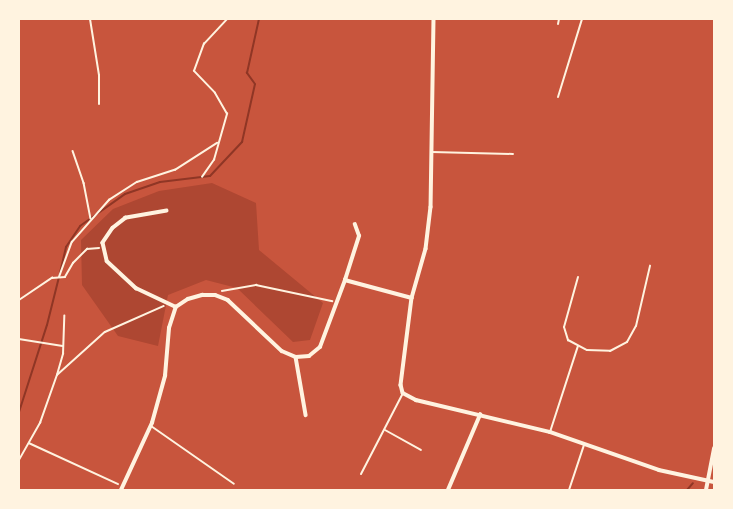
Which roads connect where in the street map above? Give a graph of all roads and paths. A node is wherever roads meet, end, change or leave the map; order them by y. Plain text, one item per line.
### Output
1 (90, 19) edge
2 (227, 19) edge
3 (434, 19) edge
4 (559, 19) edge
5 (582, 19) edge
6 (558, 24) dead end
7 (558, 96) dead end
8 (99, 104) dead end
9 (217, 143) junction
10 (73, 151) dead end
11 (432, 152) junction
12 (513, 154) dead end
13 (202, 177) dead end
14 (167, 211) dead end
15 (91, 218) junction
16 (355, 225) dead end
17 (104, 247) junction
18 (650, 266) dead end
19 (59, 277) junction
20 (578, 277) dead end
21 (345, 280) junction
22 (215, 295) junction
23 (412, 298) junction
24 (19, 300) edge
25 (337, 301) junction
26 (169, 303) junction
27 (176, 307) junction
28 (64, 316) dead end
29 (19, 340) edge
30 (62, 346) junction
31 (578, 346) junction
32 (296, 357) junction
33 (57, 375) junction
34 (403, 393) junction
35 (306, 415) dead end
36 (480, 415) junction
37 (151, 426) junction
38 (385, 430) junction
39 (550, 432) junction
40 (29, 442) junction
41 (585, 444) junction
42 (714, 449) edge
43 (421, 450) dead end
44 (19, 460) edge
45 (712, 470) edge
46 (361, 474) dead end
47 (707, 481) junction
48 (714, 482) edge
49 (234, 484) dead end
50 (124, 485) junction
51 (121, 490) edge
52 (448, 490) edge
53 (569, 490) edge
54 (706, 490) edge

1 - 8 lane
2 - 9 path
3 - 11 street
4 - 6 lane
5 - 7 lane
9 - 13 path
9 - 15 path
10 - 15 path
11 - 12 lane
11 - 23 street
14 - 17 street
15 - 19 path
16 - 21 street
17 - 19 path
17 - 26 street
18 - 31 lane
19 - 24 path
20 - 31 lane
21 - 23 street
21 - 25 street
22 - 25 path
22 - 27 street
22 - 32 street
23 - 34 street
25 - 32 street
26 - 27 street
26 - 33 path
27 - 37 street
28 - 30 path
29 - 30 path
30 - 33 path
31 - 39 lane
32 - 35 street
33 - 40 path
34 - 36 street
34 - 38 lane
36 - 39 street
36 - 52 street
37 - 49 lane
37 - 50 street
38 - 43 lane
38 - 46 lane
39 - 41 street
40 - 44 path
40 - 50 path
41 - 47 street
41 - 53 lane
42 - 45 street
45 - 47 street
47 - 48 street
47 - 54 street
50 - 51 street

